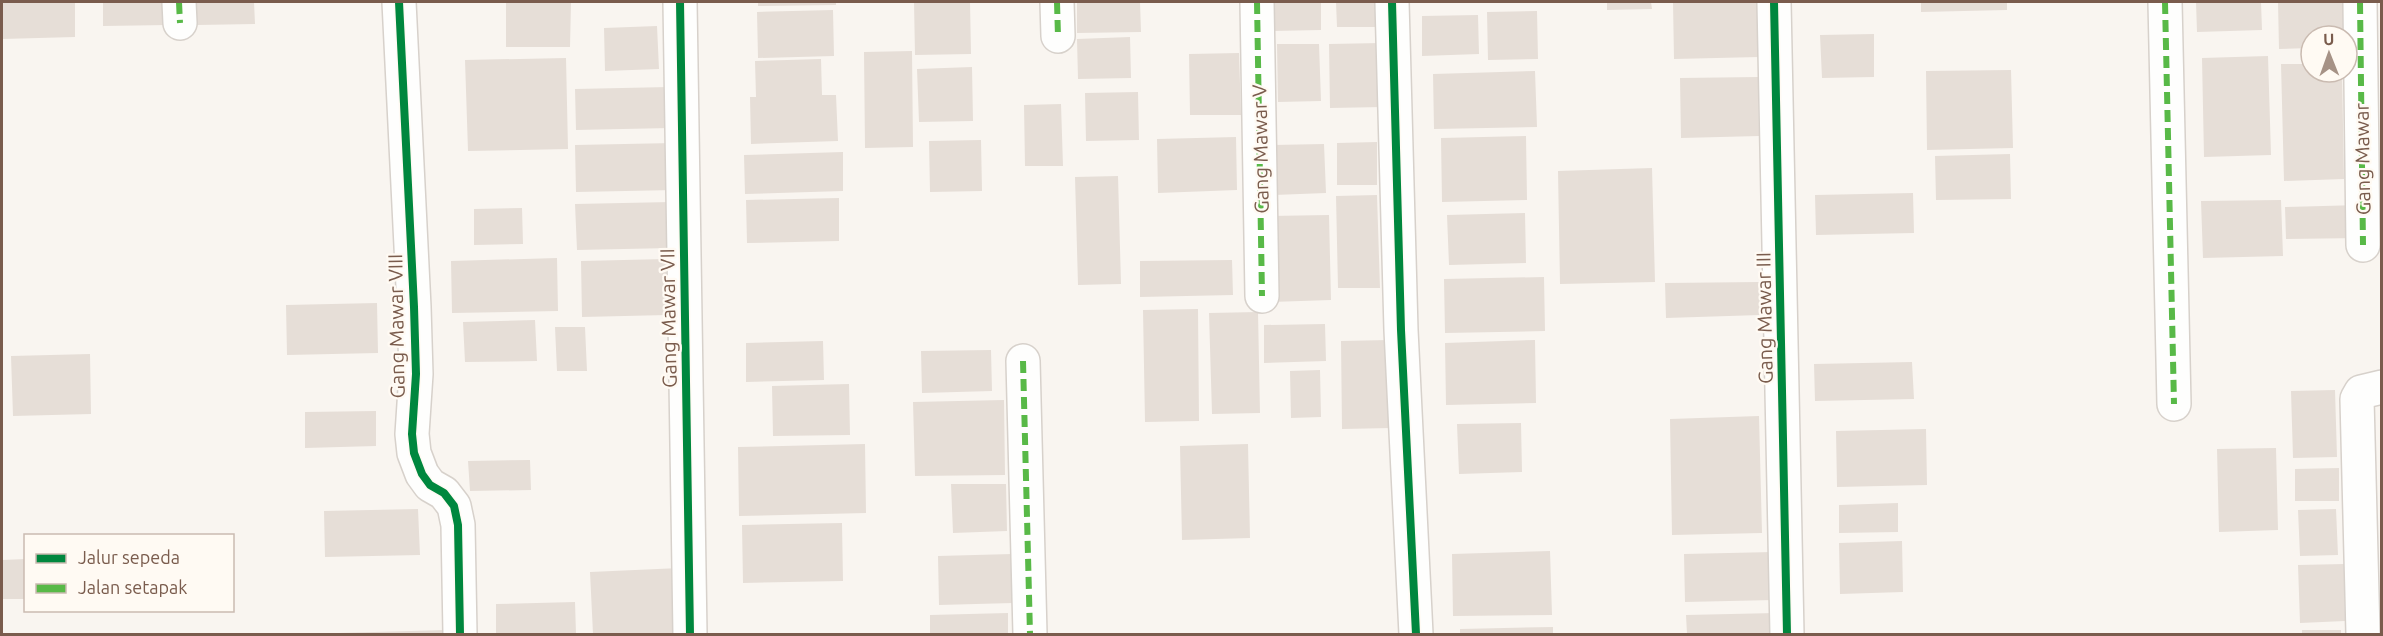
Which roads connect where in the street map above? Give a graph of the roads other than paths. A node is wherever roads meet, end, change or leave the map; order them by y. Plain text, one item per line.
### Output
1 (399, 2) edge
2 (680, 2) edge
3 (1057, 2) edge
4 (1257, 2) edge
5 (1392, 2) edge
6 (1774, 2) edge
7 (2165, 2) edge
8 (2360, 2) edge
9 (1058, 36) dead end
10 (2363, 245) dead end
11 (1262, 296) dead end
12 (1023, 361) dead end
13 (2382, 387) edge
14 (2174, 404) dead end
15 (460, 634) edge
16 (690, 634) edge
17 (1030, 634) edge
18 (1416, 634) edge
19 (1787, 634) edge
20 (2363, 634) edge

1 - 15 street, Gang Mawar VIII
2 - 16 street, Gang Mawar VII
3 - 9 street
4 - 11 street, Gang Mawar V
5 - 18 street
6 - 19 street, Gang Mawar III
7 - 14 street
8 - 10 street, Gang Mawar
12 - 17 street
13 - 20 street

